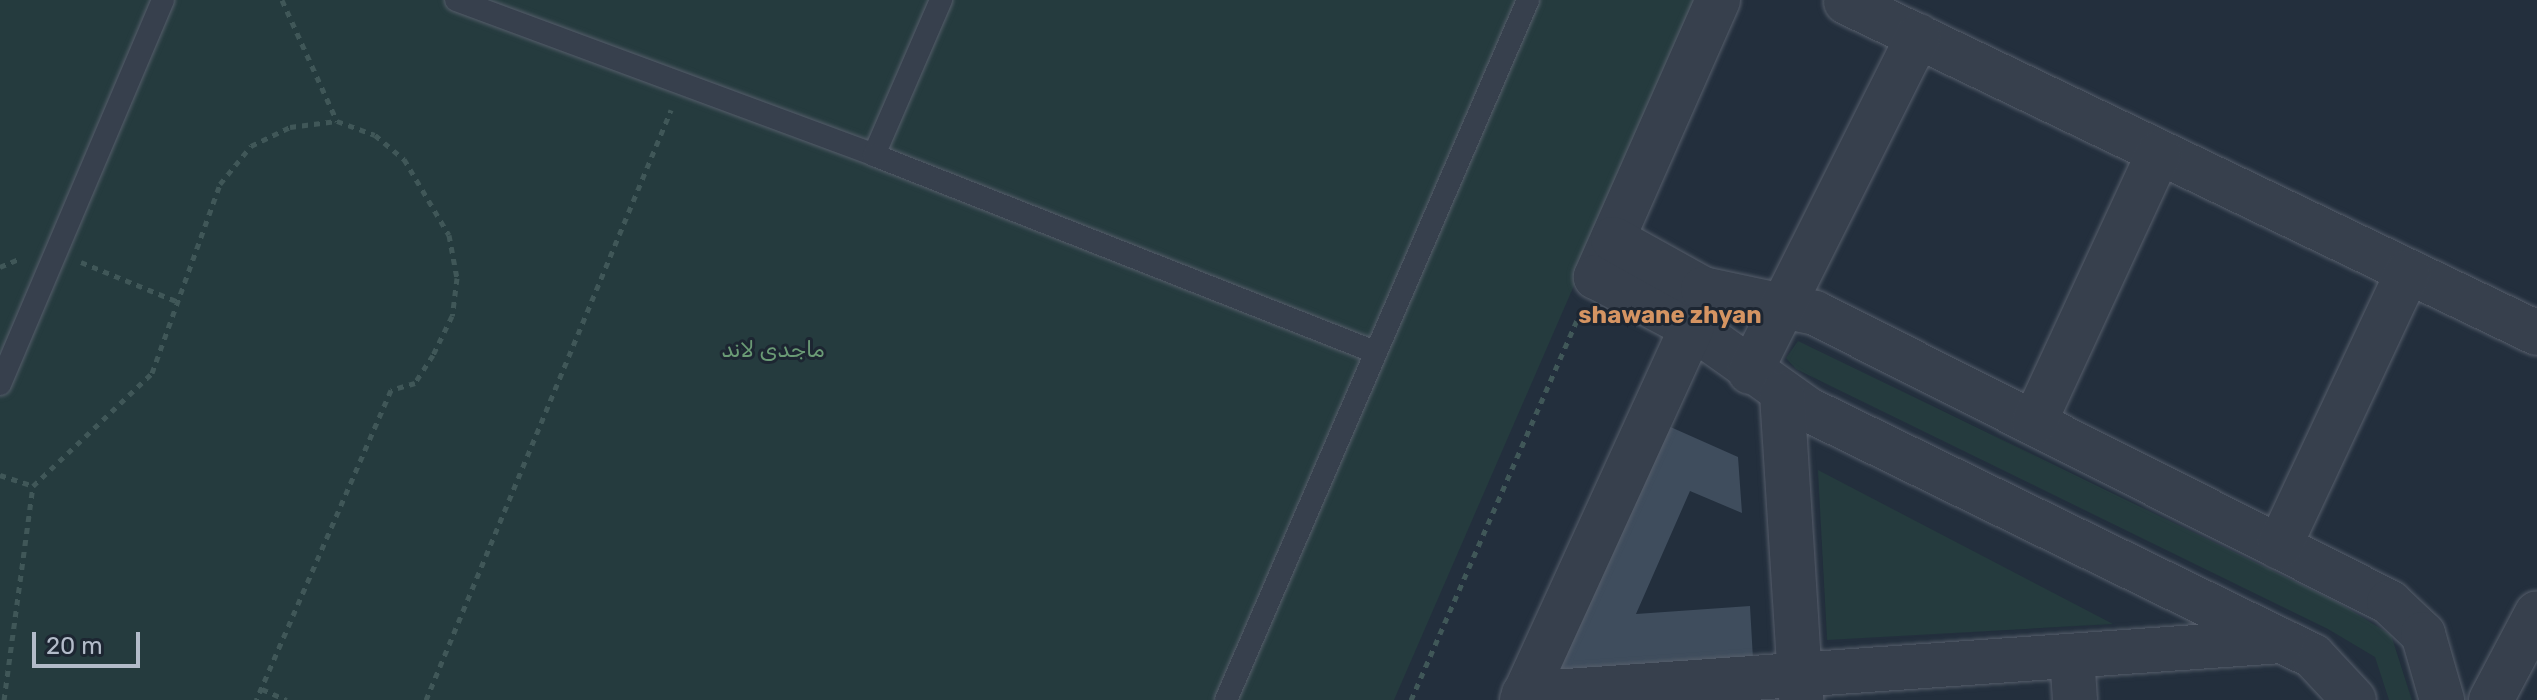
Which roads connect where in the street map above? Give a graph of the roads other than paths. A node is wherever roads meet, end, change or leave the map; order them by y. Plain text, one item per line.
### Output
1 (163, 0) edge
2 (456, 0) edge
3 (941, 0) edge
4 (1528, 0) edge
5 (1718, 0) edge
6 (1846, 2) edge
7 (1918, 36) junction
8 (2159, 152) junction
9 (874, 155) junction
10 (1604, 258) junction
11 (2408, 272) junction
12 (1785, 303) junction
13 (1692, 327) junction
14 (2537, 333) edge
15 (1375, 352) junction
16 (1766, 383) junction
17 (0, 384) edge
18 (2034, 423) junction
19 (2279, 547) junction
20 (2537, 613) edge
21 (2284, 641) junction
22 (2072, 656) junction
23 (1800, 687) edge
24 (1523, 698) edge
25 (1226, 700) edge
26 (2075, 700) edge
27 (2354, 700) edge
28 (2442, 700) edge
29 (2491, 700) edge

1 - 17 lane
2 - 9 lane
3 - 9 lane
4 - 15 lane
5 - 10 street
6 - 7 street
7 - 8 street
7 - 12 street
8 - 11 street
8 - 18 street
9 - 15 lane
10 - 12 street
10 - 13 street
11 - 14 street
11 - 19 street
12 - 16 street
12 - 18 street
13 - 16 street
13 - 24 street
15 - 25 lane
16 - 21 street
16 - 23 street
18 - 19 street
19 - 28 street
20 - 29 street
21 - 22 street
21 - 27 street
22 - 23 street
22 - 26 street
23 - 24 street

